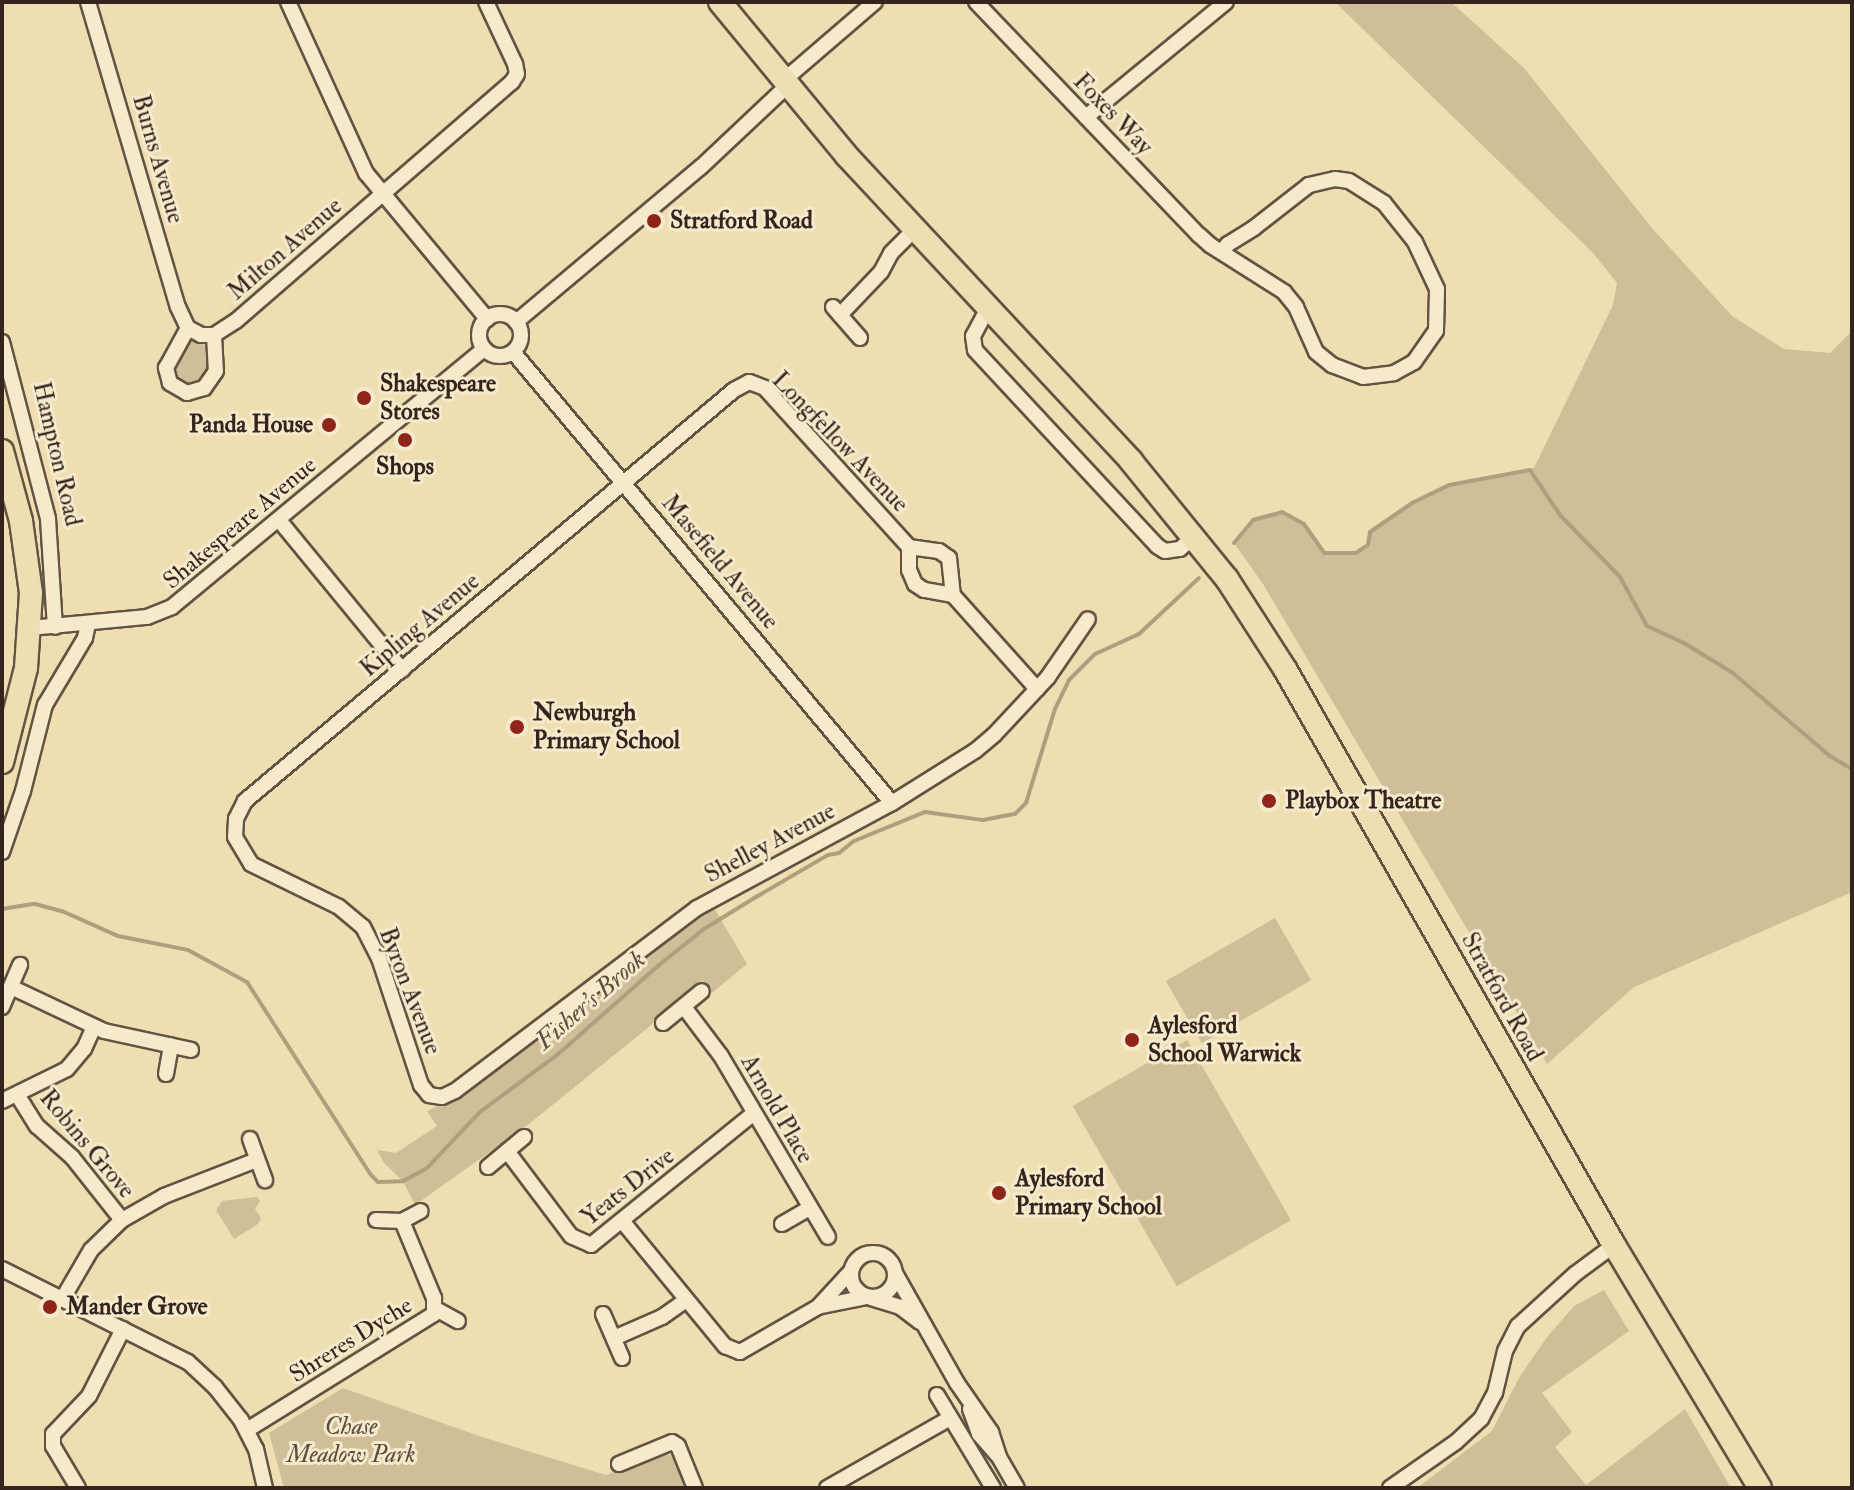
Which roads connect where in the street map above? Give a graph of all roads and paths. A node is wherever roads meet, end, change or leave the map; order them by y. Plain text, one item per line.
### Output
1 (88, 2) edge
2 (288, 2) edge
3 (486, 2) edge
4 (720, 2) edge
5 (875, 2) edge
6 (976, 2) edge
7 (1226, 2) edge
8 (785, 84) junction
9 (1086, 117) junction
10 (382, 194) junction
11 (915, 229) junction
12 (1222, 252) junction
13 (988, 308) junction
14 (487, 319) junction
15 (516, 322) junction
16 (188, 328) junction
17 (214, 335) junction
18 (860, 338) dead end
19 (2, 342) edge
20 (484, 349) junction
21 (513, 352) junction
22 (2, 451) edge
23 (624, 482) junction
24 (279, 520) junction
25 (1195, 535) junction
26 (909, 547) junction
27 (953, 595) junction
28 (1088, 619) dead end
29 (88, 624) junction
30 (55, 627) junction
31 (30, 628) junction
32 (402, 670) junction
33 (1037, 689) junction
34 (2, 762) edge
35 (245, 801) joint
36 (892, 803) junction
37 (2, 852) edge
38 (20, 965) dead end
39 (11, 987) junction
40 (702, 991) dead end
41 (2, 1007) edge
42 (684, 1007) junction
43 (663, 1023) dead end
44 (94, 1027) junction
45 (171, 1045) junction
46 (191, 1050) dead end
47 (166, 1074) dead end
48 (455, 1091) joint
49 (18, 1096) junction
50 (2, 1101) edge
51 (754, 1113) junction
52 (524, 1137) dead end
53 (250, 1139) dead end
54 (507, 1151) junction
55 (257, 1160) junction
56 (488, 1167) dead end
57 (265, 1180) dead end
58 (810, 1208) junction
59 (421, 1211) dead end
60 (122, 1220) junction
61 (376, 1220) dead end
62 (402, 1221) junction
63 (623, 1222) junction
64 (782, 1224) dead end
65 (828, 1237) dead end
66 (1614, 1245) junction
67 (2, 1269) edge
68 (851, 1271) junction
69 (895, 1273) junction
70 (869, 1297) junction
71 (63, 1298) junction
72 (686, 1300) junction
73 (818, 1307) junction
74 (436, 1309) junction
75 (603, 1314) dead end
76 (458, 1321) dead end
77 (923, 1325) junction
78 (123, 1329) junction
79 (614, 1338) junction
80 (622, 1358) dead end
81 (937, 1395) dead end
82 (950, 1418) junction
83 (247, 1430) junction
84 (619, 1464) dead end
85 (833, 1487) edge
86 (78, 1488) edge
87 (265, 1488) edge
88 (695, 1488) edge
89 (993, 1488) edge
90 (1017, 1488) edge
91 (1390, 1488) edge
92 (1760, 1488) edge

1 - 16 street, Burns Avenue
2 - 10 street
3 - 10 street, Milton Avenue
4 - 8 main road, Stratford Road
5 - 8 street
6 - 9 street, Foxes Way
7 - 9 street
8 - 11 main road, Stratford Road
8 - 15 street
9 - 12 street, Foxes Way
10 - 14 street
10 - 17 street, Milton Avenue
11 - 13 main road, Stratford Road
11 - 18 street
12 - 12 street, Foxes Way
13 - 25 main road, Stratford Road
13 - 25 street
14 - 15 street
14 - 20 street
15 - 21 street
16 - 17 street
16 - 17 street
19 - 30 street, Hampton Road
20 - 21 street
20 - 24 street, Shakespeare Avenue
21 - 23 street, Masefield Avenue
22 - 31 main road, Hampton Road
23 - 26 street, Longfellow Avenue
23 - 32 street, Kipling Avenue
23 - 36 street, Masefield Avenue
24 - 29 street, Shakespeare Avenue
24 - 32 street
25 - 66 main road, Stratford Road
26 - 27 street, Longfellow Avenue
26 - 27 street, Longfellow Avenue
27 - 33 street
28 - 33 street, Shelley Avenue
29 - 30 street, Shakespeare Avenue
29 - 37 street
30 - 31 street, Shakespeare Avenue
31 - 34 main road, Hampton Road
32 - 35 street, Kipling Avenue
33 - 36 street, Shelley Avenue
35 - 48 street, Byron Avenue
36 - 48 street, Shelley Avenue
38 - 39 street
39 - 41 street
39 - 44 street
40 - 42 street
42 - 43 street
42 - 51 street, Arnold Place
44 - 45 street
44 - 49 street, Robins Grove
45 - 46 street
45 - 47 street
49 - 50 street, Robins Grove
49 - 60 street, Robins Grove
51 - 58 street, Arnold Place
51 - 63 street, Yeats Drive
52 - 54 street
53 - 55 street
54 - 56 street
54 - 63 street, Yeats Drive
55 - 57 street
55 - 60 street
58 - 64 street
58 - 65 street, Arnold Place
59 - 62 street
60 - 71 street
61 - 62 street
62 - 74 street, Shreres Dyche
63 - 72 street
66 - 91 street
66 - 92 main road, Stratford Road
67 - 71 street
68 - 69 street
68 - 70 street
68 - 73 street
69 - 70 street
69 - 77 street
70 - 73 street
70 - 77 street
71 - 78 street
72 - 73 street
72 - 79 street
74 - 76 street
74 - 83 street, Shreres Dyche
75 - 79 street
77 - 90 street
78 - 83 street
78 - 86 street
79 - 80 street
81 - 82 street
82 - 85 street
82 - 89 street
83 - 87 street
84 - 88 street

